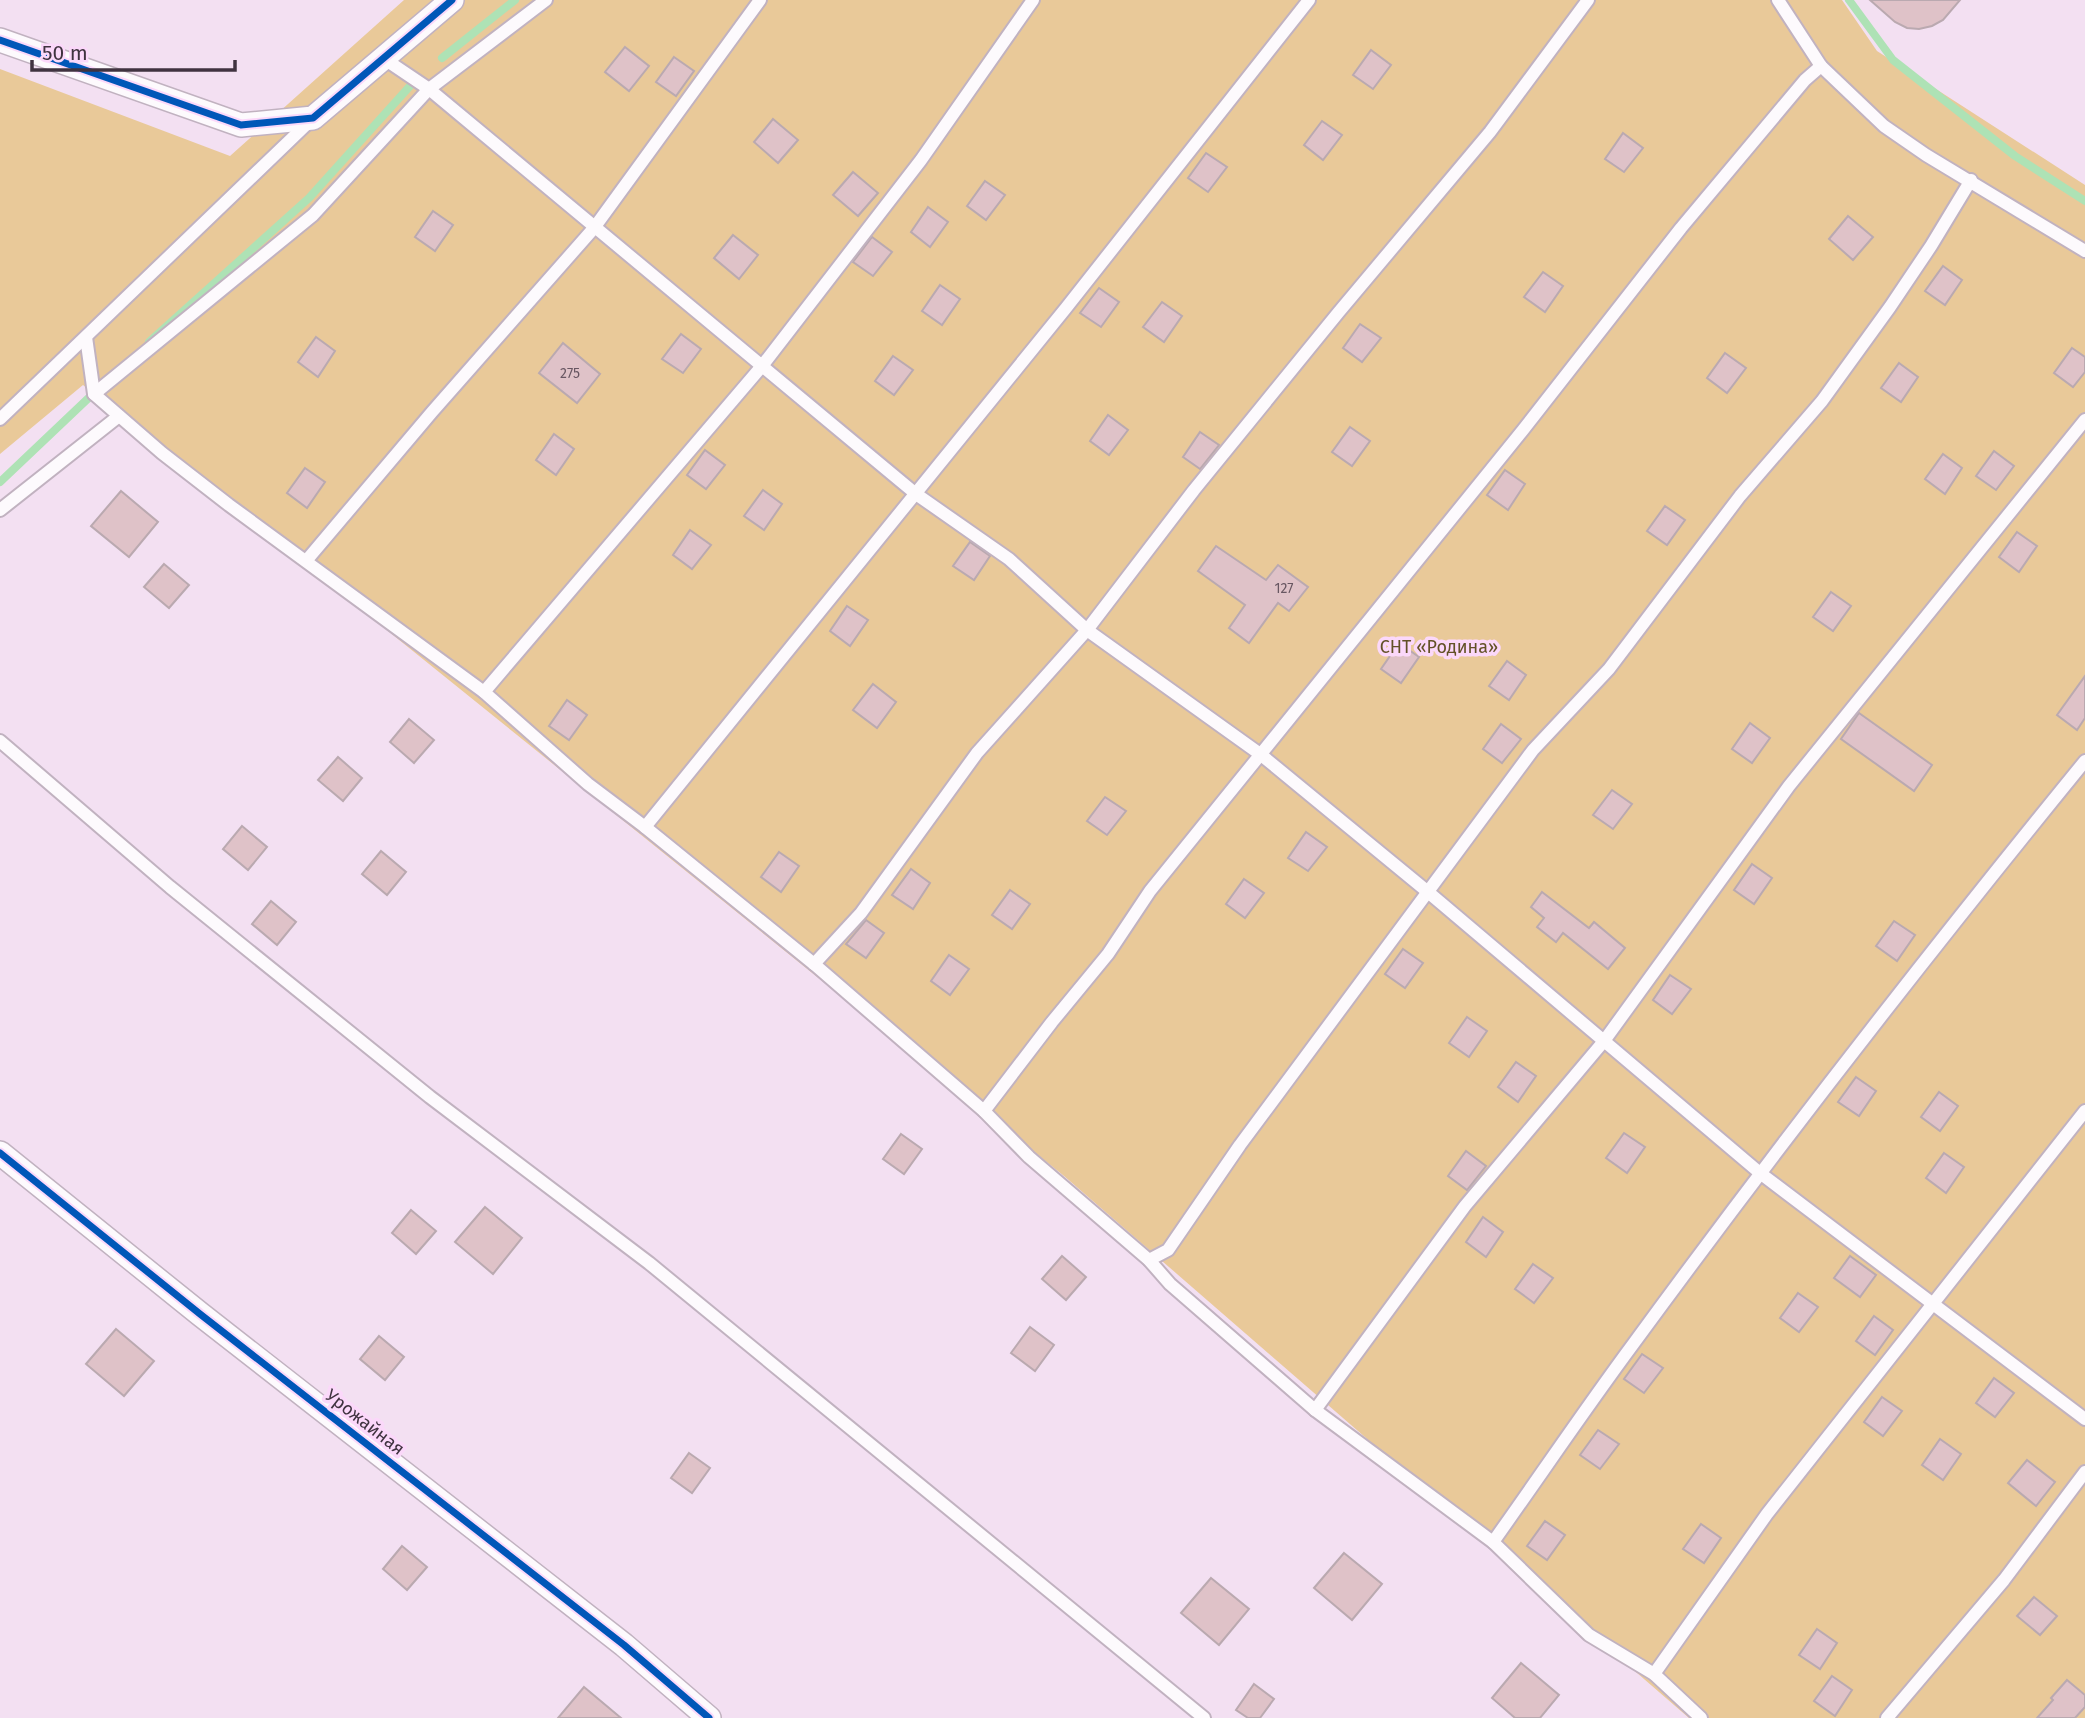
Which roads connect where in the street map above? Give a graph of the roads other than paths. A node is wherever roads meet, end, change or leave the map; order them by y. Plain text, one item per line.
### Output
1 (452, 0) edge
2 (546, 0) edge
3 (760, 0) edge
4 (1033, 0) edge
5 (1309, 0) edge
6 (1588, 0) edge
7 (1778, 0) edge
8 (0, 40) edge
9 (383, 58) junction
10 (1821, 66) junction
11 (429, 89) junction
12 (313, 118) junction
13 (1971, 180) junction
14 (594, 228) junction
15 (2085, 251) edge
16 (86, 337) junction
17 (762, 366) junction
18 (94, 394) junction
19 (119, 416) junction
20 (0, 419) edge
21 (2085, 420) edge
22 (916, 494) junction
23 (0, 510) edge
24 (306, 561) junction
25 (1087, 630) junction
26 (484, 692) junction
27 (0, 741) edge
28 (1260, 754) junction
29 (2085, 761) edge
30 (645, 827) junction
31 (1428, 892) junction
32 (814, 964) junction
33 (1604, 1041) junction
34 (984, 1111) junction
35 (2085, 1111) edge
36 (0, 1153) edge
37 (1760, 1174) junction
38 (1149, 1260) junction
39 (1932, 1302) junction
40 (1315, 1410) junction
41 (2085, 1419) edge
42 (2085, 1472) edge
43 (1493, 1542) junction
44 (1654, 1674) junction
45 (709, 1718) edge
46 (1204, 1718) edge
47 (1701, 1718) edge
48 (1888, 1718) edge

1 - 9 street
2 - 11 lane
3 - 14 lane
4 - 17 lane
5 - 22 lane
6 - 25 lane
7 - 10 lane
8 - 12 street
9 - 11 lane
9 - 12 street
10 - 13 lane
10 - 28 lane
11 - 14 lane
11 - 18 lane
12 - 16 lane
13 - 15 lane
13 - 31 lane
14 - 17 lane
14 - 24 lane
16 - 18 lane
16 - 20 lane
17 - 22 lane
17 - 26 lane
18 - 19 lane
19 - 23 lane
19 - 24 lane
21 - 33 lane
22 - 25 lane
22 - 30 lane
24 - 26 lane
25 - 28 lane
25 - 32 lane
26 - 30 lane
27 - 46 lane
28 - 31 lane
28 - 34 lane
29 - 37 lane
30 - 32 lane
31 - 33 lane
31 - 38 lane
32 - 34 lane
33 - 37 lane
33 - 40 lane
34 - 38 lane
35 - 39 lane
36 - 45 street, Урожайная
37 - 39 lane
37 - 43 lane
38 - 40 lane
39 - 41 lane
39 - 44 lane
40 - 43 lane
42 - 48 lane
43 - 44 lane
44 - 47 lane

